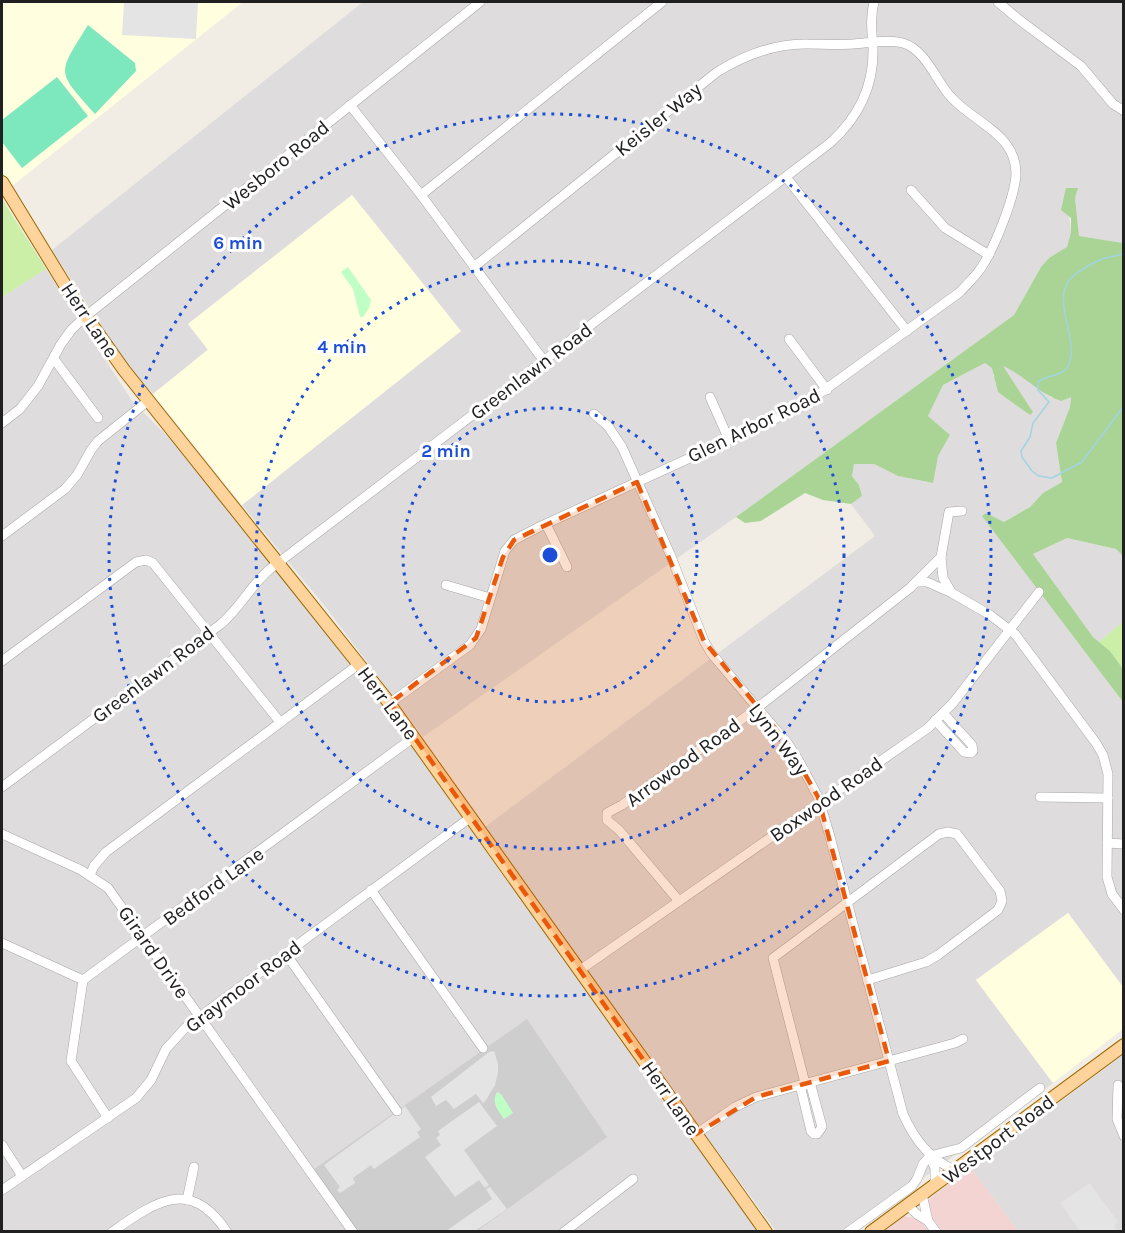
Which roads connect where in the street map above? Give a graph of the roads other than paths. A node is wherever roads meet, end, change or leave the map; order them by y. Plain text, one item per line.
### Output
1 (480, 2) edge
2 (662, 2) edge
3 (873, 2) edge
4 (998, 2) edge
5 (872, 43) junction
6 (350, 105) junction
7 (1124, 111) edge
8 (786, 177) junction
9 (2, 182) edge
10 (910, 190) dead end
11 (421, 195) junction
12 (989, 255) junction
13 (474, 267) junction
14 (86, 316) junction
15 (907, 331) junction
16 (789, 339) dead end
17 (54, 359) junction
18 (544, 361) junction
19 (826, 390) junction
20 (710, 397) dead end
21 (148, 401) junction
22 (594, 414) dead end
23 (98, 418) dead end
24 (2, 423) edge
25 (729, 440) junction
26 (637, 482) junction
27 (962, 511) dead end
28 (546, 524) junction
29 (2, 536) edge
30 (940, 557) junction
31 (279, 562) junction
32 (567, 567) dead end
33 (916, 582) junction
34 (446, 585) dead end
35 (1039, 592) dead end
36 (952, 593) junction
37 (490, 598) junction
38 (1010, 630) junction
39 (209, 633) junction
40 (2, 661) edge
41 (359, 664) junction
42 (390, 703) junction
43 (757, 708) junction
44 (280, 722) junction
45 (414, 737) junction
46 (2, 787) edge
47 (1040, 797) dead end
48 (1108, 798) junction
49 (820, 803) junction
50 (471, 817) junction
51 (2, 834) edge
52 (1107, 843) junction
53 (1124, 844) edge
54 (90, 875) junction
55 (371, 890) junction
56 (679, 901) junction
57 (847, 902) junction
58 (1124, 910) edge
59 (143, 937) junction
60 (2, 943) edge
61 (285, 954) junction
62 (580, 970) junction
63 (83, 980) junction
64 (868, 980) junction
65 (200, 1017) junction
66 (963, 1039) dead end
67 (1124, 1045) edge
68 (483, 1048) dead end
69 (889, 1061) junction
70 (805, 1083) junction
71 (1118, 1085) dead end
72 (1040, 1088) dead end
73 (397, 1111) dead end
74 (108, 1118) junction
75 (696, 1134) junction
76 (1124, 1136) edge
77 (2, 1145) edge
78 (930, 1156) junction
79 (194, 1167) dead end
80 (955, 1170) junction
81 (22, 1176) junction
82 (633, 1179) dead end
83 (935, 1185) junction
84 (2, 1190) edge
85 (922, 1194) junction
86 (187, 1200) junction
87 (907, 1205) junction
88 (928, 1221) junction
89 (112, 1232) edge
90 (227, 1232) edge
91 (353, 1232) edge
92 (564, 1232) edge
93 (766, 1232) edge
94 (848, 1232) edge
95 (871, 1232) edge
96 (936, 1232) edge

1 - 6 street, Wesboro Road
2 - 11 street
3 - 5 street, Greenlawn Road
4 - 7 street
5 - 8 street, Greenlawn Road
5 - 12 street, Glen Arbor Road
5 - 13 street, Keisler Way
6 - 11 street
6 - 14 street, Wesboro Road
8 - 15 street
8 - 18 street, Greenlawn Road
9 - 14 main road, Herr Lane
10 - 12 street
11 - 13 street
12 - 15 street, Glen Arbor Road
13 - 18 street
14 - 17 street, Wesboro Road
14 - 21 main road, Herr Lane
15 - 19 street, Glen Arbor Road
16 - 19 street
17 - 23 street
17 - 24 street, Wesboro Road
18 - 31 street, Greenlawn Road
19 - 25 street, Glen Arbor Road
20 - 25 street
21 - 29 street
21 - 31 main road, Herr Lane
22 - 26 street, Lynn Way
25 - 26 street, Glen Arbor Road
26 - 28 street, Glen Arbor Road
26 - 43 street, Lynn Way
27 - 30 street
28 - 32 street
28 - 37 street, Glen Arbor Road
30 - 33 street, Arrowood Road
30 - 36 street
31 - 39 street, Greenlawn Road
31 - 41 main road, Herr Lane
33 - 36 street
33 - 43 street, Arrowood Road
34 - 37 street
35 - 38 street, Boxwood Road
36 - 38 street
37 - 42 street, Glen Arbor Road
38 - 48 street
38 - 49 street, Boxwood Road
39 - 40 street
39 - 44 street
39 - 46 street, Greenlawn Road
41 - 42 main road, Herr Lane
41 - 44 street
42 - 45 main road, Herr Lane
43 - 49 street, Lynn Way
43 - 56 street, Arrowood Road
44 - 54 street
45 - 50 main road, Herr Lane
45 - 59 street, Bedford Lane
47 - 48 street
48 - 52 street
49 - 56 street, Boxwood Road
49 - 57 street, Lynn Way
50 - 55 street, Graymoor Road
50 - 62 main road, Herr Lane
51 - 54 street, Girard Drive
52 - 53 street
52 - 58 street
54 - 59 street, Girard Drive
55 - 61 street, Graymoor Road
55 - 68 street
56 - 62 street, Boxwood Road
57 - 64 street, Lynn Way
57 - 64 street
57 - 70 street
59 - 63 street, Bedford Lane
59 - 65 street, Girard Drive
60 - 63 street
61 - 65 street, Graymoor Road
61 - 73 street
62 - 75 main road, Herr Lane
63 - 74 street
64 - 69 street, Lynn Way
65 - 74 street, Graymoor Road
65 - 91 street, Girard Drive
66 - 69 street
67 - 80 main road, Westport Road
69 - 70 street
69 - 78 street, Lynn Way
70 - 70 street
70 - 75 street
71 - 76 street
72 - 78 street
74 - 81 street, Graymoor Road
75 - 93 main road, Herr Lane
77 - 81 street
78 - 80 street, Lynn Way
78 - 83 street, Lynn Way
78 - 94 street
79 - 86 street
80 - 83 main road, Westport Road
81 - 84 street, Graymoor Road
82 - 92 street
83 - 85 main road, Westport Road
85 - 87 main road, Westport Road
85 - 88 street
86 - 89 street
86 - 90 street
87 - 88 street
87 - 95 main road, Westport Road
88 - 96 street

